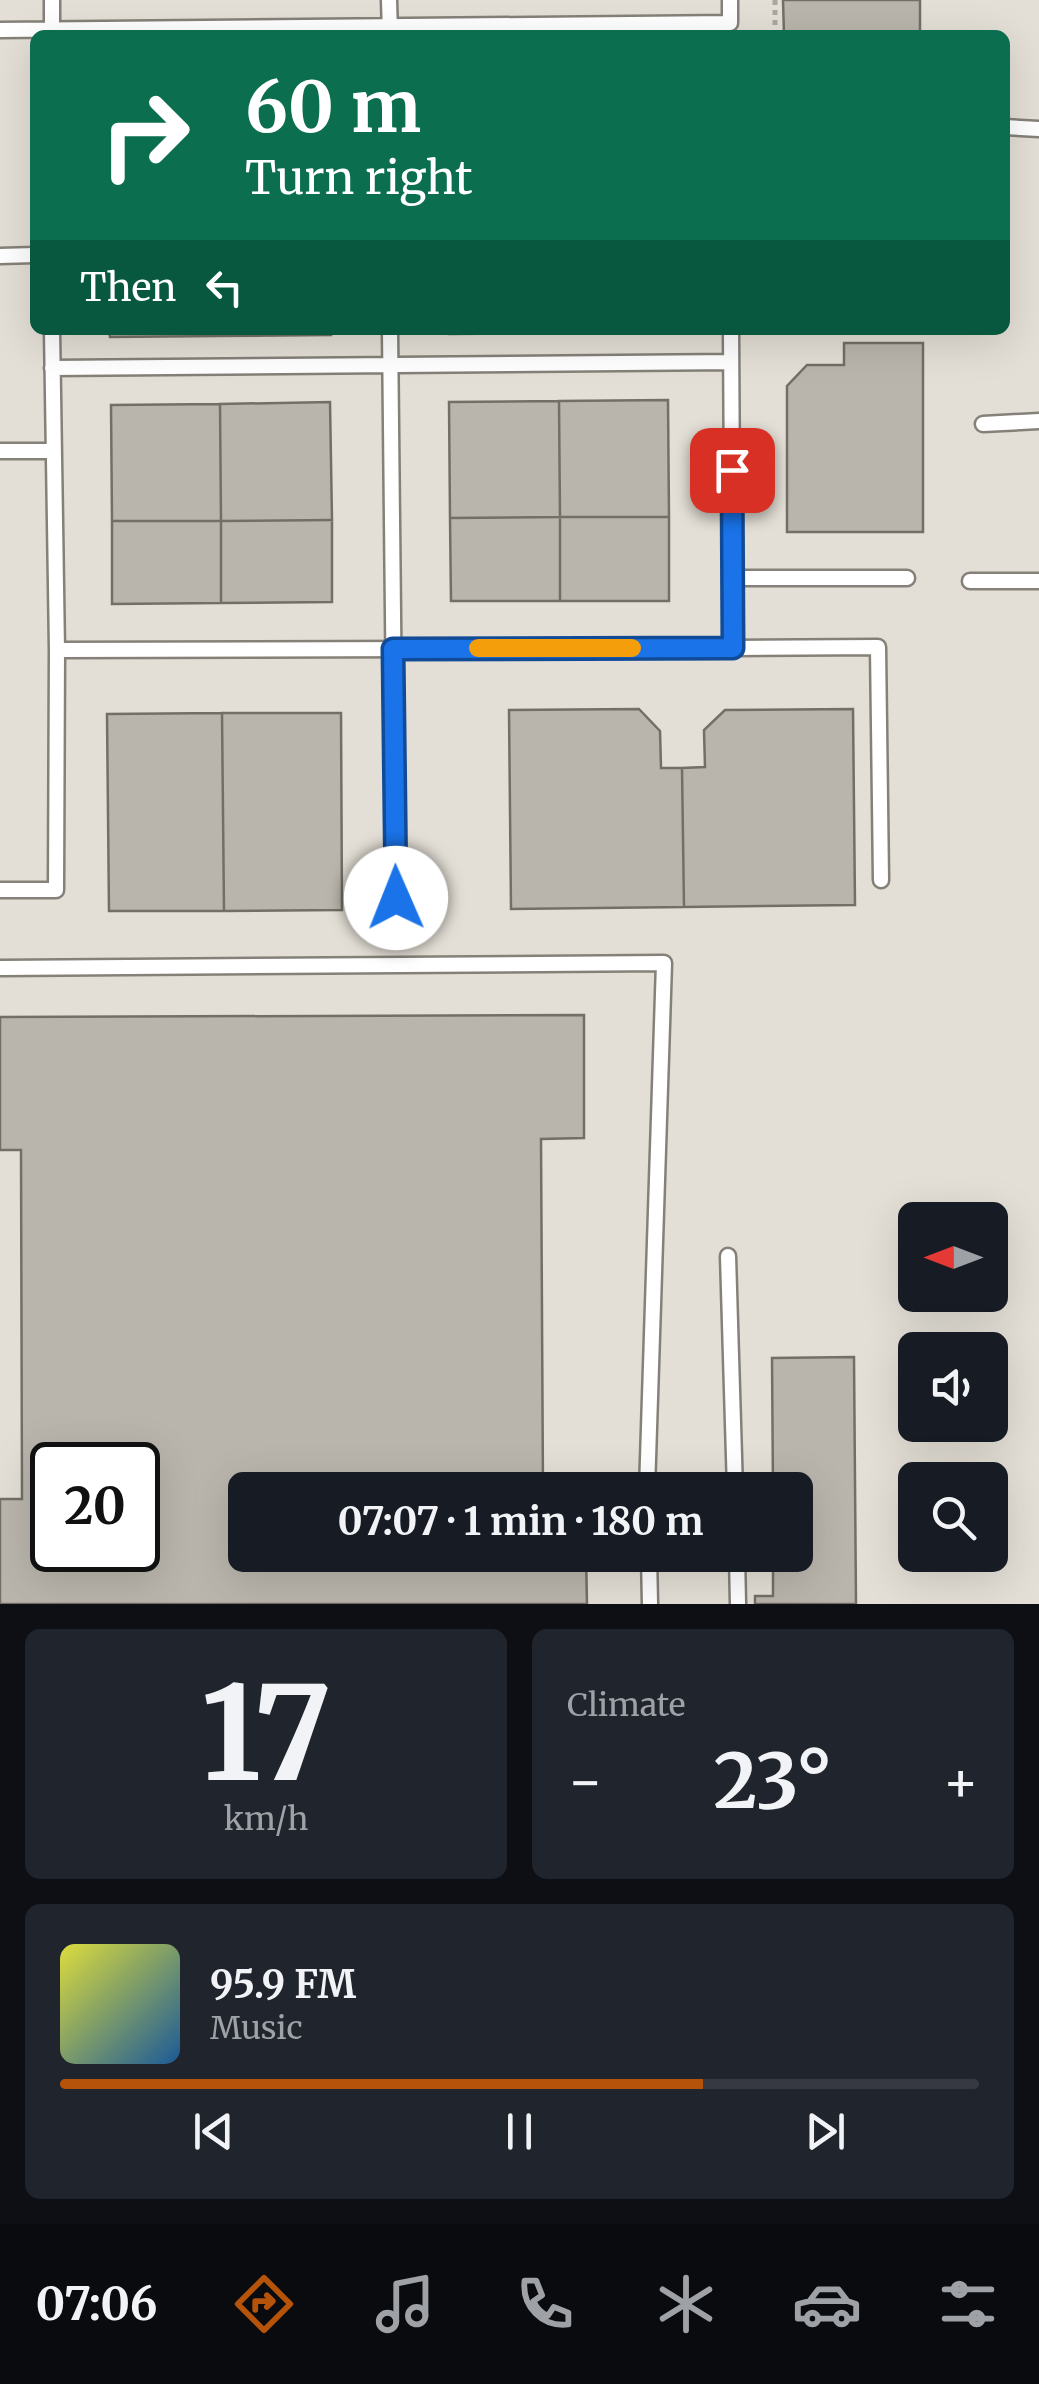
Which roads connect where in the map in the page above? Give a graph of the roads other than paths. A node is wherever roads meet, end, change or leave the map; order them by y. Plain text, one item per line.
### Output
1 (52, 0) edge
2 (389, 0) edge
3 (730, 0) edge
4 (730, 29) edge
5 (0, 30) edge
6 (52, 30) edge
7 (390, 30) edge
8 (560, 30) edge
9 (30, 31) edge
10 (1010, 127) edge
11 (1039, 129) edge
12 (30, 255) edge
13 (0, 256) edge
14 (52, 335) edge
15 (390, 335) edge
16 (731, 335) edge
17 (731, 362) junction
18 (390, 366) junction
19 (52, 368) junction
20 (1039, 421) edge
21 (983, 424) dead end
22 (0, 450) edge
23 (54, 450) junction
24 (732, 578) junction
25 (908, 578) dead end
26 (970, 581) dead end
27 (1039, 581) edge
28 (733, 648) junction
29 (393, 649) junction
30 (57, 650) junction
31 (881, 880) dead end
32 (0, 890) edge
33 (396, 898) dead end
34 (0, 968) edge
35 (728, 1256) dead end
36 (648, 1472) edge
37 (734, 1472) edge
38 (649, 1572) edge
39 (737, 1572) edge
40 (650, 1604) edge
41 (738, 1604) edge

1 - 6 lane
2 - 7 lane
3 - 4 lane
4 - 8 lane
5 - 9 lane
10 - 11 lane
12 - 13 lane
14 - 19 lane
15 - 18 lane
16 - 17 lane
17 - 18 lane
17 - 24 lane
18 - 19 lane
18 - 29 lane
19 - 23 lane
20 - 21 lane
22 - 23 lane
23 - 30 lane
24 - 25 lane
24 - 28 lane
26 - 27 lane
28 - 29 lane
28 - 31 lane
29 - 30 lane
29 - 33 lane
30 - 32 lane
34 - 36 lane
35 - 37 lane
38 - 40 lane
39 - 41 lane

